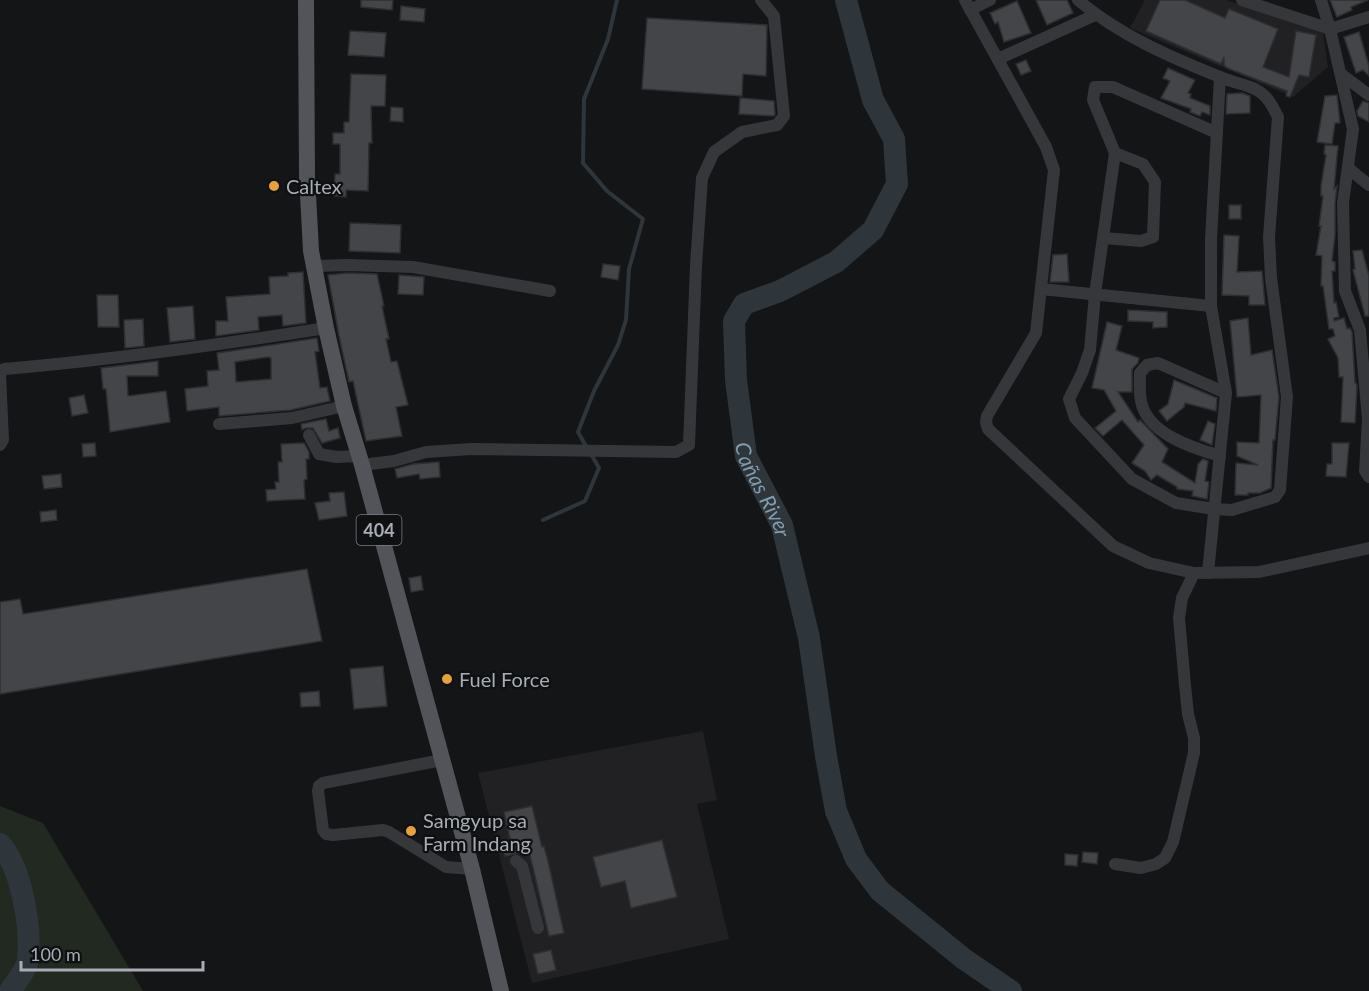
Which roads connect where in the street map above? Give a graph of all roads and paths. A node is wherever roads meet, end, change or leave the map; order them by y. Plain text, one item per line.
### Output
1 (306, 0) edge
2 (762, 0) edge
3 (990, 0) edge
4 (1078, 0) edge
5 (1242, 0) edge
6 (1321, 0) edge
7 (968, 5) edge
8 (1095, 15) junction
9 (1369, 17) edge
10 (1330, 29) junction
11 (998, 59) junction
12 (1341, 74) junction
13 (1220, 77) junction
14 (1369, 95) edge
15 (1217, 133) junction
16 (1115, 153) junction
17 (1348, 168) junction
18 (1369, 185) edge
19 (1103, 238) junction
20 (314, 266) junction
21 (1041, 289) junction
22 (550, 291) dead end
23 (1095, 294) junction
24 (1211, 306) junction
25 (326, 328) junction
26 (1226, 393) junction
27 (344, 406) junction
28 (219, 424) dead end
29 (309, 435) dead end
30 (0, 445) edge
31 (1220, 456) junction
32 (360, 460) junction
33 (1369, 477) edge
34 (1214, 509) junction
35 (1369, 548) edge
36 (1194, 573) junction
37 (1208, 573) junction
38 (442, 760) junction
39 (516, 861) dead end
40 (1115, 864) dead end
41 (472, 869) junction
42 (538, 928) dead end
43 (501, 991) edge

1 - 20 main road, 404
2 - 32 street
3 - 7 street
4 - 8 street
5 - 10 street
6 - 10 street
7 - 11 street
8 - 11 street
8 - 13 street
9 - 10 street
10 - 12 street
11 - 21 street
12 - 14 street
12 - 17 street
13 - 15 street
13 - 34 street
15 - 16 street
15 - 24 street
16 - 19 street
16 - 19 street
17 - 18 street
17 - 33 street
19 - 23 street
20 - 22 street
20 - 25 main road, 404
21 - 23 street
21 - 36 street
23 - 24 street
23 - 34 street
24 - 26 street
25 - 27 main road, 404
25 - 30 street
26 - 31 street
26 - 31 street
27 - 28 street
27 - 32 main road, 404
29 - 32 street
31 - 34 street
32 - 38 main road, 404
34 - 37 street
35 - 37 street
36 - 37 street
36 - 40 street
38 - 41 main road, 404
38 - 41 street
39 - 42 street
41 - 43 main road, 404

